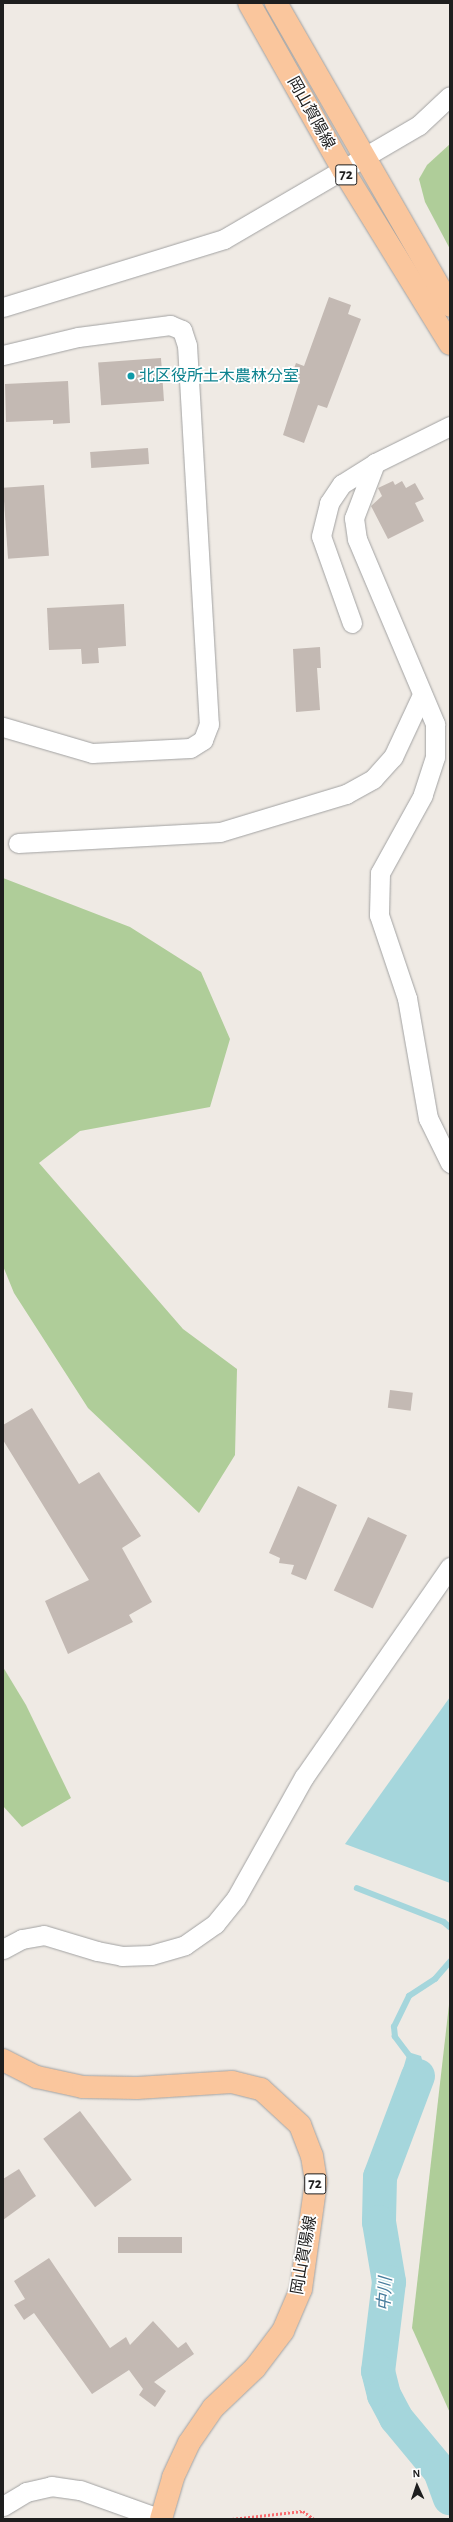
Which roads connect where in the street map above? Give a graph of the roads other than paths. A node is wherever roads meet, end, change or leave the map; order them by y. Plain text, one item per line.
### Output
1 (249, 3) edge
2 (276, 3) edge
3 (450, 96) edge
4 (365, 158) junction
5 (343, 170) junction
6 (450, 305) edge
7 (3, 307) edge
8 (450, 344) edge
9 (3, 355) edge
10 (450, 426) edge
11 (375, 463) junction
12 (352, 624) dead end
13 (421, 697) junction
14 (3, 728) edge
15 (18, 843) dead end
16 (450, 1163) edge
17 (450, 1567) edge
18 (3, 1949) edge
19 (3, 2060) edge
20 (3, 2506) edge
21 (161, 2519) edge

1 - 5 main road, 岡山賀陽線 / 72
2 - 4 main road, 岡山賀陽線 / 72
3 - 4 street
4 - 5 street
4 - 6 main road, 岡山賀陽線 / 72
5 - 7 street
5 - 8 main road, 岡山賀陽線 / 72
9 - 14 street
10 - 11 street
11 - 12 street
11 - 13 street
13 - 15 street
13 - 16 street
17 - 18 street
19 - 21 main road, 岡山賀陽線 / 72
20 - 21 street

